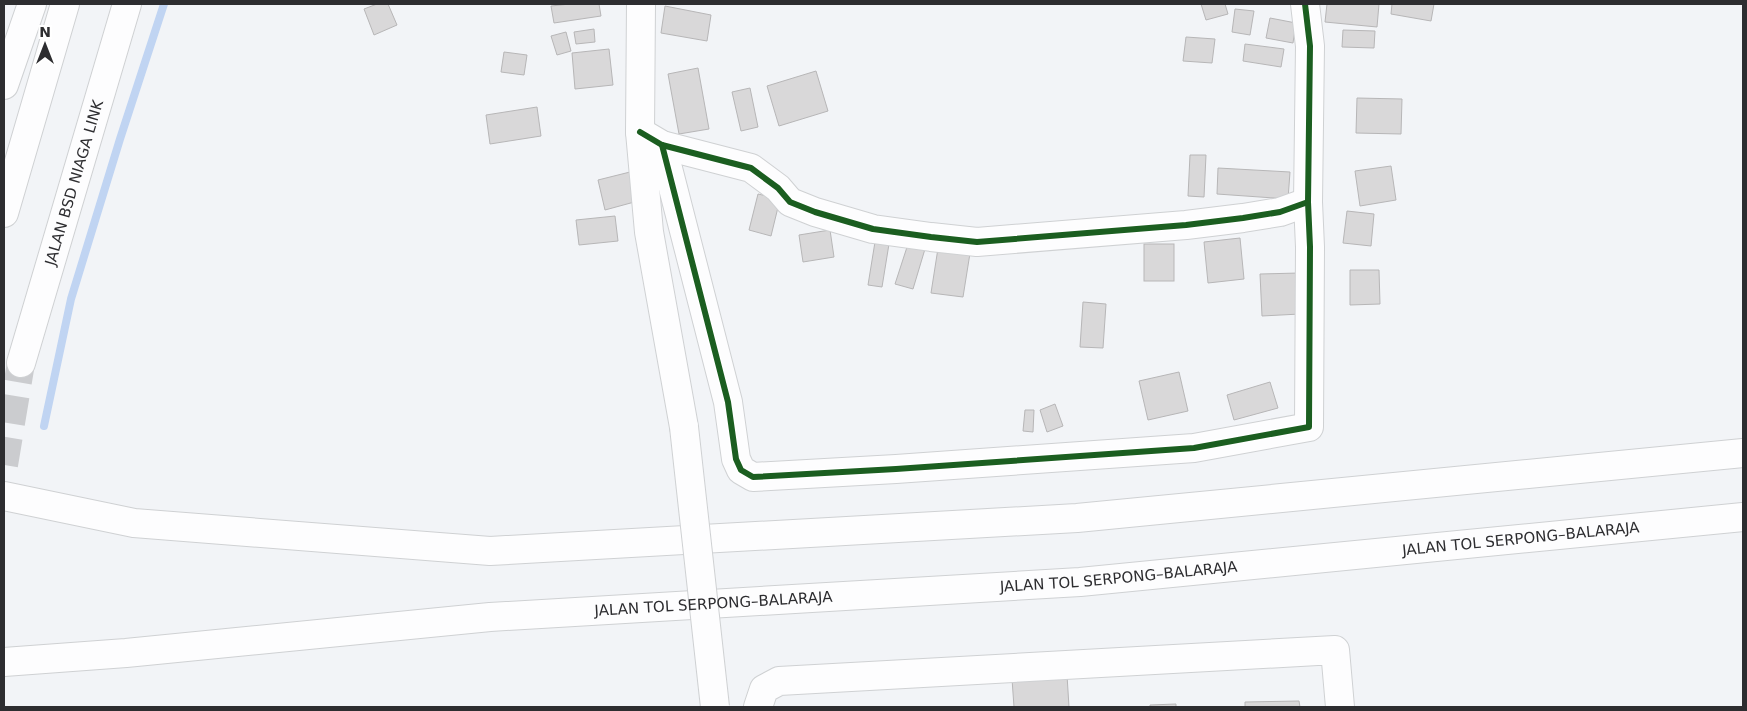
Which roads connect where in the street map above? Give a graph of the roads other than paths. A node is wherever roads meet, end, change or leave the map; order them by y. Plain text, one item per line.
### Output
1 (32, 4) edge
2 (65, 4) edge
3 (127, 4) edge
4 (642, 4) edge
5 (1305, 4) edge
6 (4, 85) edge
7 (651, 139) junction
8 (1308, 202) junction
9 (4, 213) edge
10 (21, 363) tunnel mouth
11 (1743, 453) edge
12 (4, 496) edge
13 (1743, 517) edge
14 (4, 662) edge
15 (715, 707) edge
16 (758, 707) edge
17 (1340, 707) edge

1 - 6 main road
2 - 9 main road
3 - 10 main road, JALAN BSD NIAGA LINK
4 - 7 main road
5 - 8 main road
7 - 8 main road
7 - 8 main road
7 - 15 main road, bridge
11 - 12 main road
13 - 14 main road, JALAN TOL SERPONG–BALARAJA
16 - 17 main road

